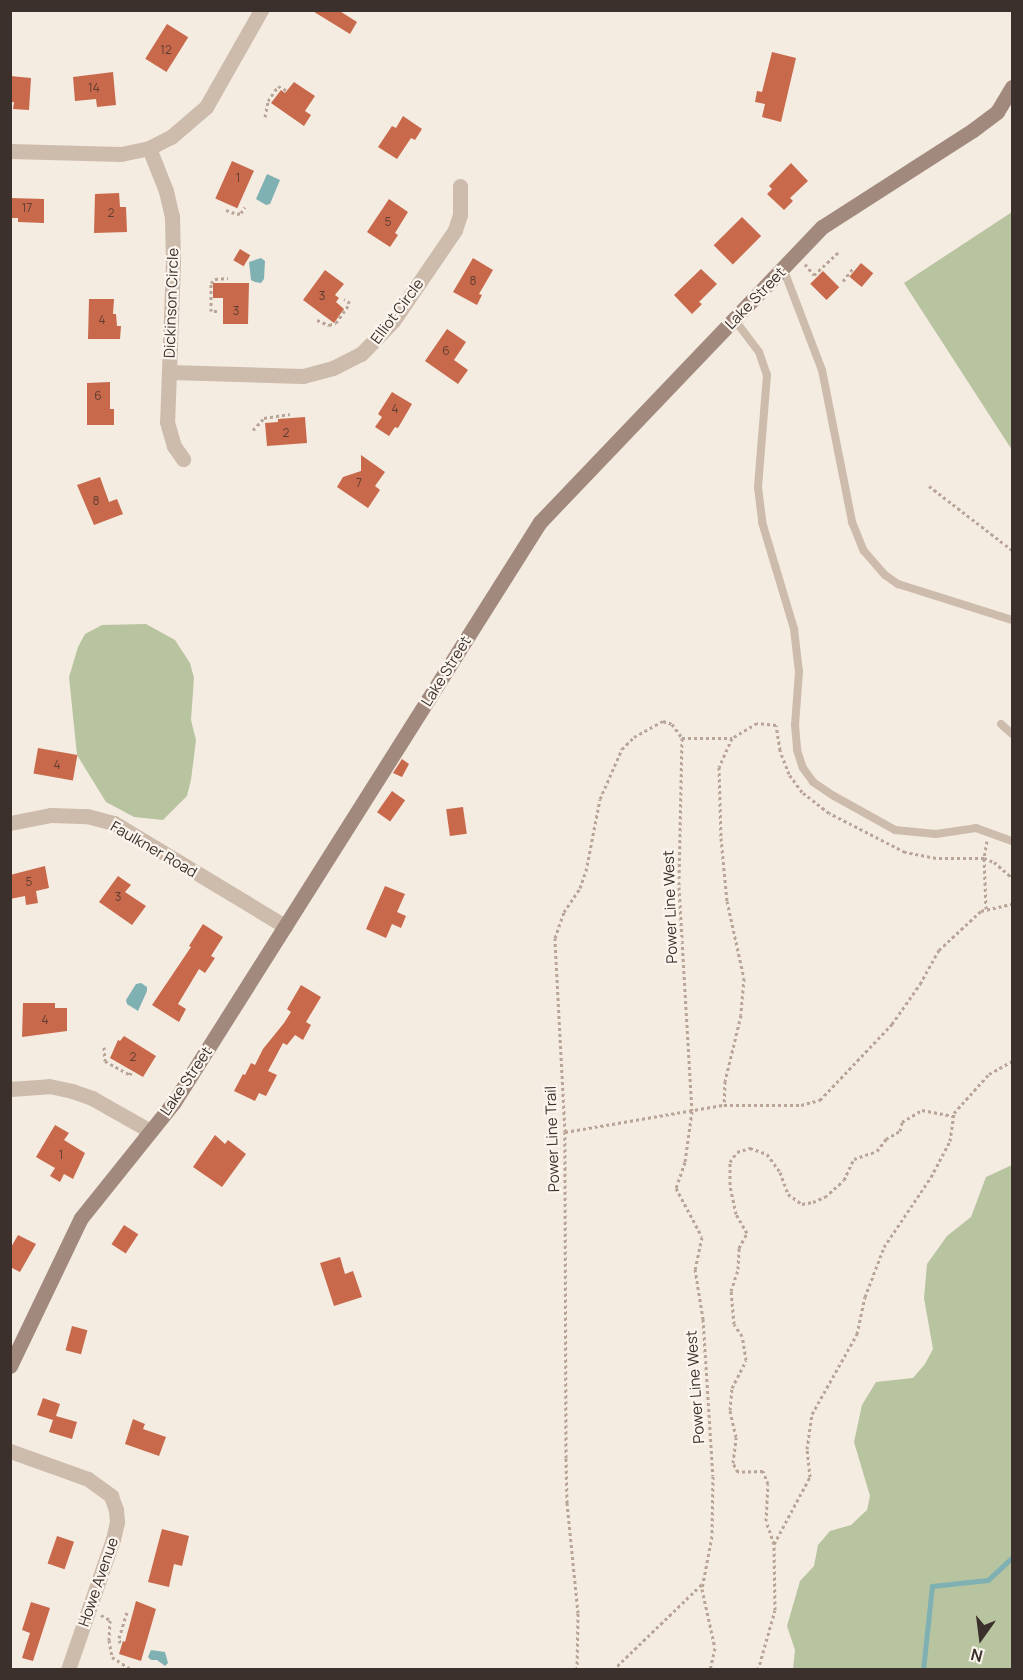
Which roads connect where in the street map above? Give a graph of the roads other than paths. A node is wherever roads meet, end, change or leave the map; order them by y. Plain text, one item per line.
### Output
1 (261, 10) edge
2 (1012, 87) edge
3 (149, 148) junction
4 (10, 151) edge
5 (460, 186) dead end
6 (783, 268) junction
7 (734, 319) junction
8 (169, 372) junction
9 (183, 459) dead end
10 (1012, 620) edge
11 (1001, 724) dead end
12 (1012, 734) edge
13 (10, 823) edge
14 (1012, 841) edge
15 (285, 926) junction
16 (10, 1089) edge
17 (150, 1131) junction
18 (10, 1366) edge
19 (10, 1451) edge
20 (68, 1670) edge

1 - 3 street
2 - 6 main road, Lake Street
3 - 4 street
3 - 8 street, Dickinson Circle
5 - 8 street, Elliot Circle
6 - 7 main road, Lake Street
6 - 10 lane
7 - 14 lane
7 - 15 main road, Lake Street
8 - 9 street, Dickinson Circle
11 - 12 lane
13 - 15 street, Faulkner Road
15 - 17 main road, Lake Street
16 - 17 street
17 - 18 main road, Lake Street
19 - 20 street, Howe Avenue

